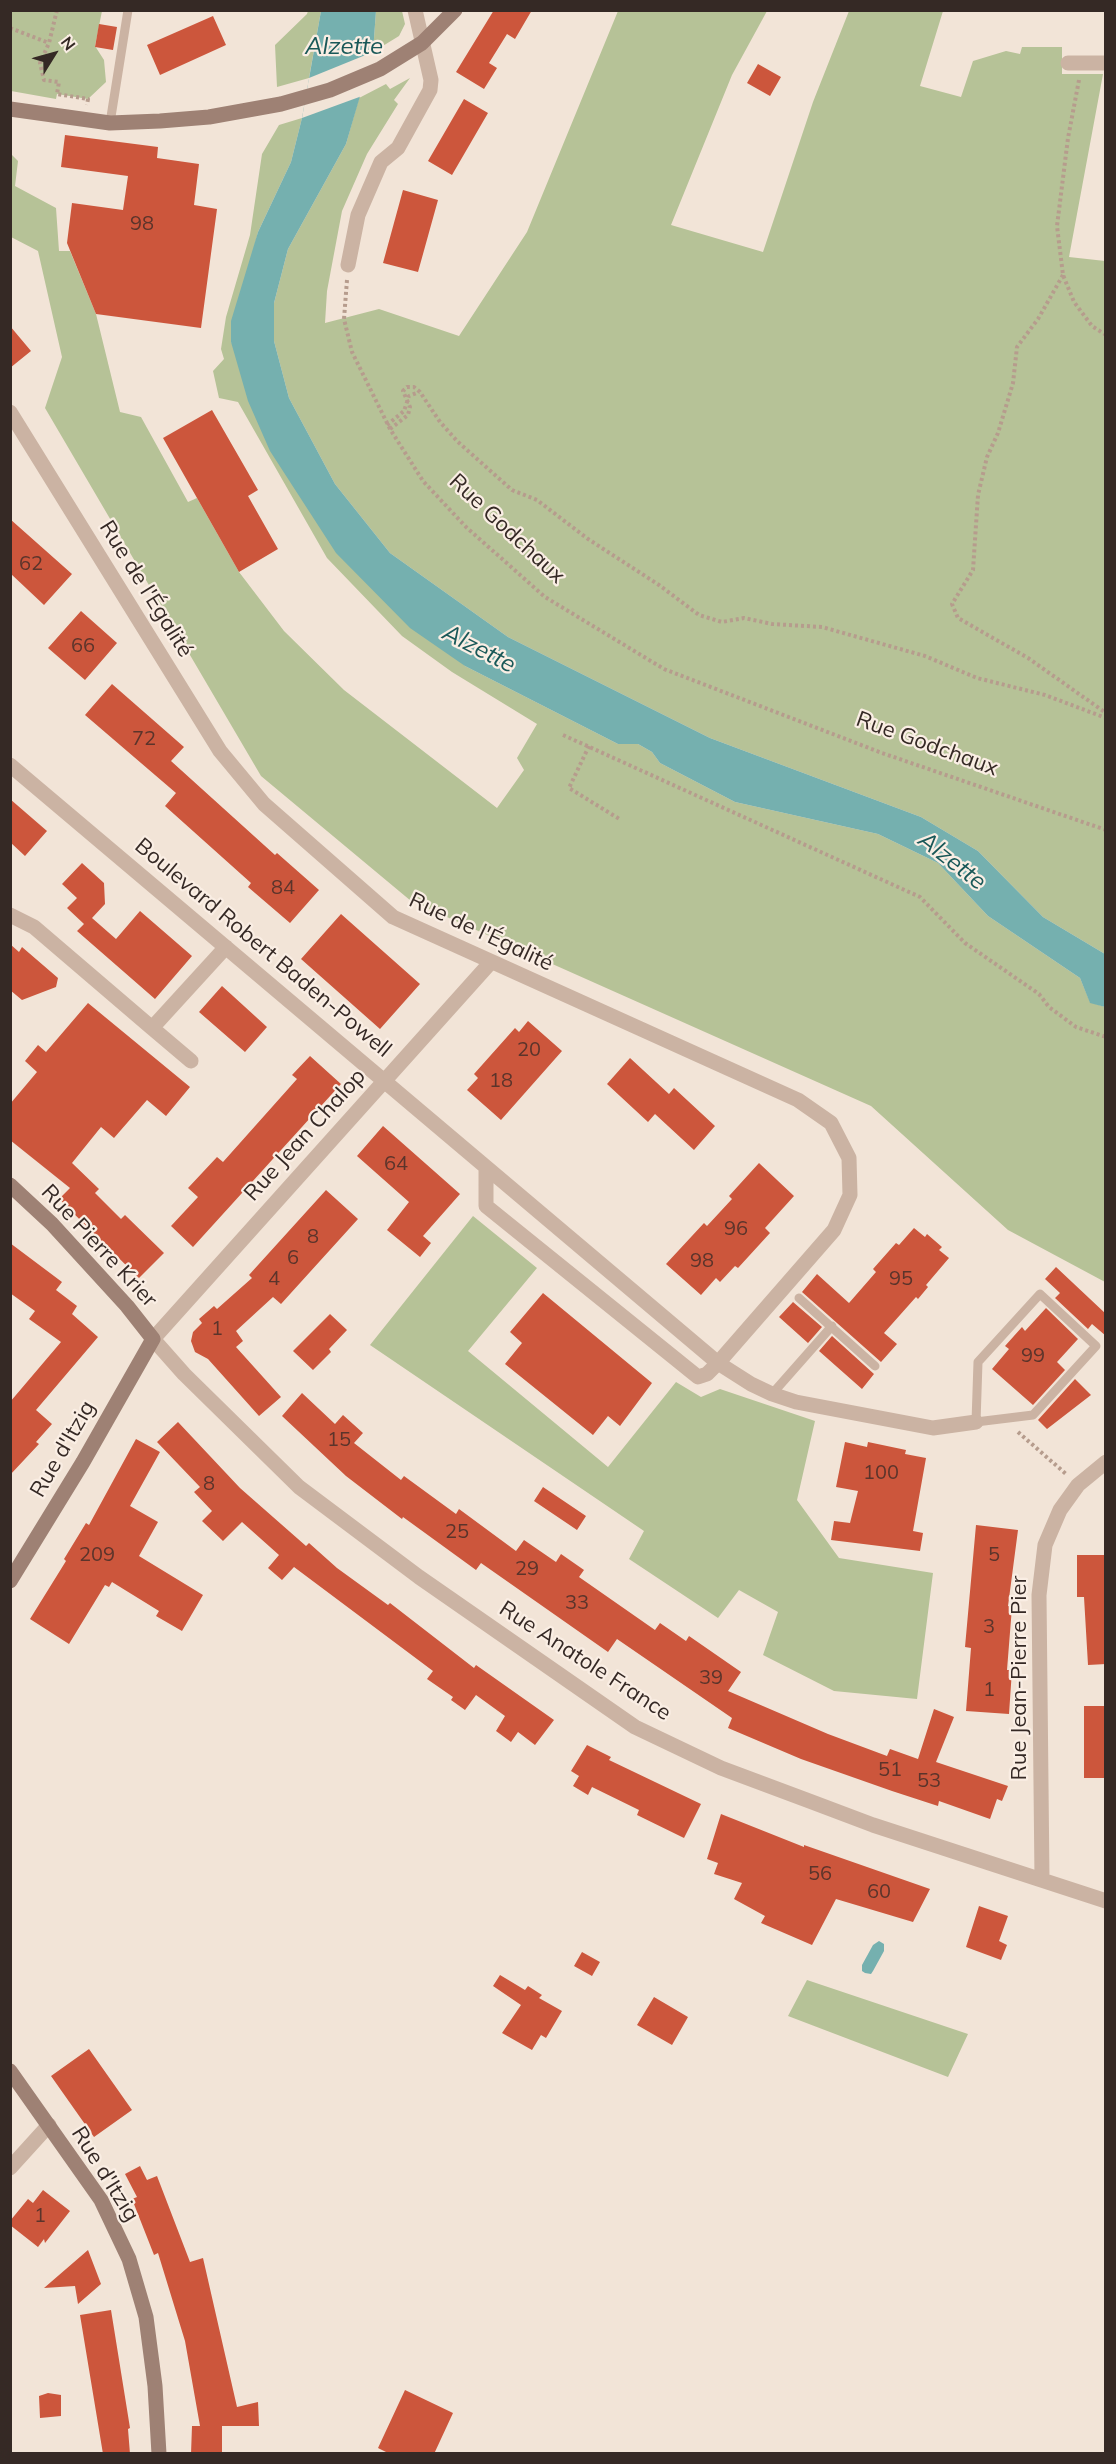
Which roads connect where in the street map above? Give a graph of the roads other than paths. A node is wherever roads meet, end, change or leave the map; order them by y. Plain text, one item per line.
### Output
1 (128, 10) edge
2 (415, 10) edge
3 (455, 10) edge
4 (422, 43) junction
5 (1075, 62) road end
6 (1106, 63) edge
7 (10, 109) edge
8 (110, 123) junction
9 (348, 265) road end
10 (10, 412) edge
11 (10, 765) edge
12 (10, 915) edge
13 (226, 947) junction
14 (491, 962) junction
15 (152, 1028) junction
16 (191, 1061) dead end
17 (385, 1081) junction
18 (486, 1167) junction
19 (10, 1185) edge
20 (800, 1298) dead end
21 (832, 1326) junction
22 (153, 1339) junction
23 (718, 1363) junction
24 (875, 1366) dead end
25 (772, 1394) junction
26 (976, 1422) junction
27 (1106, 1462) edge
28 (16, 1562) edge
29 (10, 1581) edge
30 (1042, 1880) junction
31 (1106, 1901) edge
32 (10, 2071) edge
33 (48, 2125) junction
34 (10, 2168) edge
35 (159, 2454) edge

1 - 8 lane
2 - 4 street
3 - 4 main road
4 - 8 main road
4 - 9 street
5 - 6 street
7 - 8 main road
10 - 14 street, Rue de l'Égalité
11 - 13 street, Boulevard Robert Baden-Powell
12 - 15 street
13 - 15 street
13 - 17 street, Boulevard Robert Baden-Powell
14 - 17 street, Rue Jean Chalop
14 - 23 street, Rue de l'Égalité
15 - 16 street
17 - 18 street, Boulevard Robert Baden-Powell
17 - 22 street, Rue Jean Chalop
18 - 23 street, Boulevard Robert Baden-Powell
18 - 23 street
19 - 22 main road, Rue Pierre Krier
20 - 21 lane
21 - 24 lane
21 - 25 lane
22 - 28 main road, Rue d'Itzig
22 - 30 street, Rue Anatole France
23 - 25 street, Boulevard Robert Baden-Powell
25 - 26 street, Boulevard Robert Baden-Powell
26 - 26 lane
27 - 30 street, Rue Jean-Pierre Pier
28 - 29 main road, Rue d'Itzig
30 - 31 street, Rue Anatole France
32 - 33 main road, Rue d'Itzig
33 - 34 street
33 - 35 main road, Rue d'Itzig

